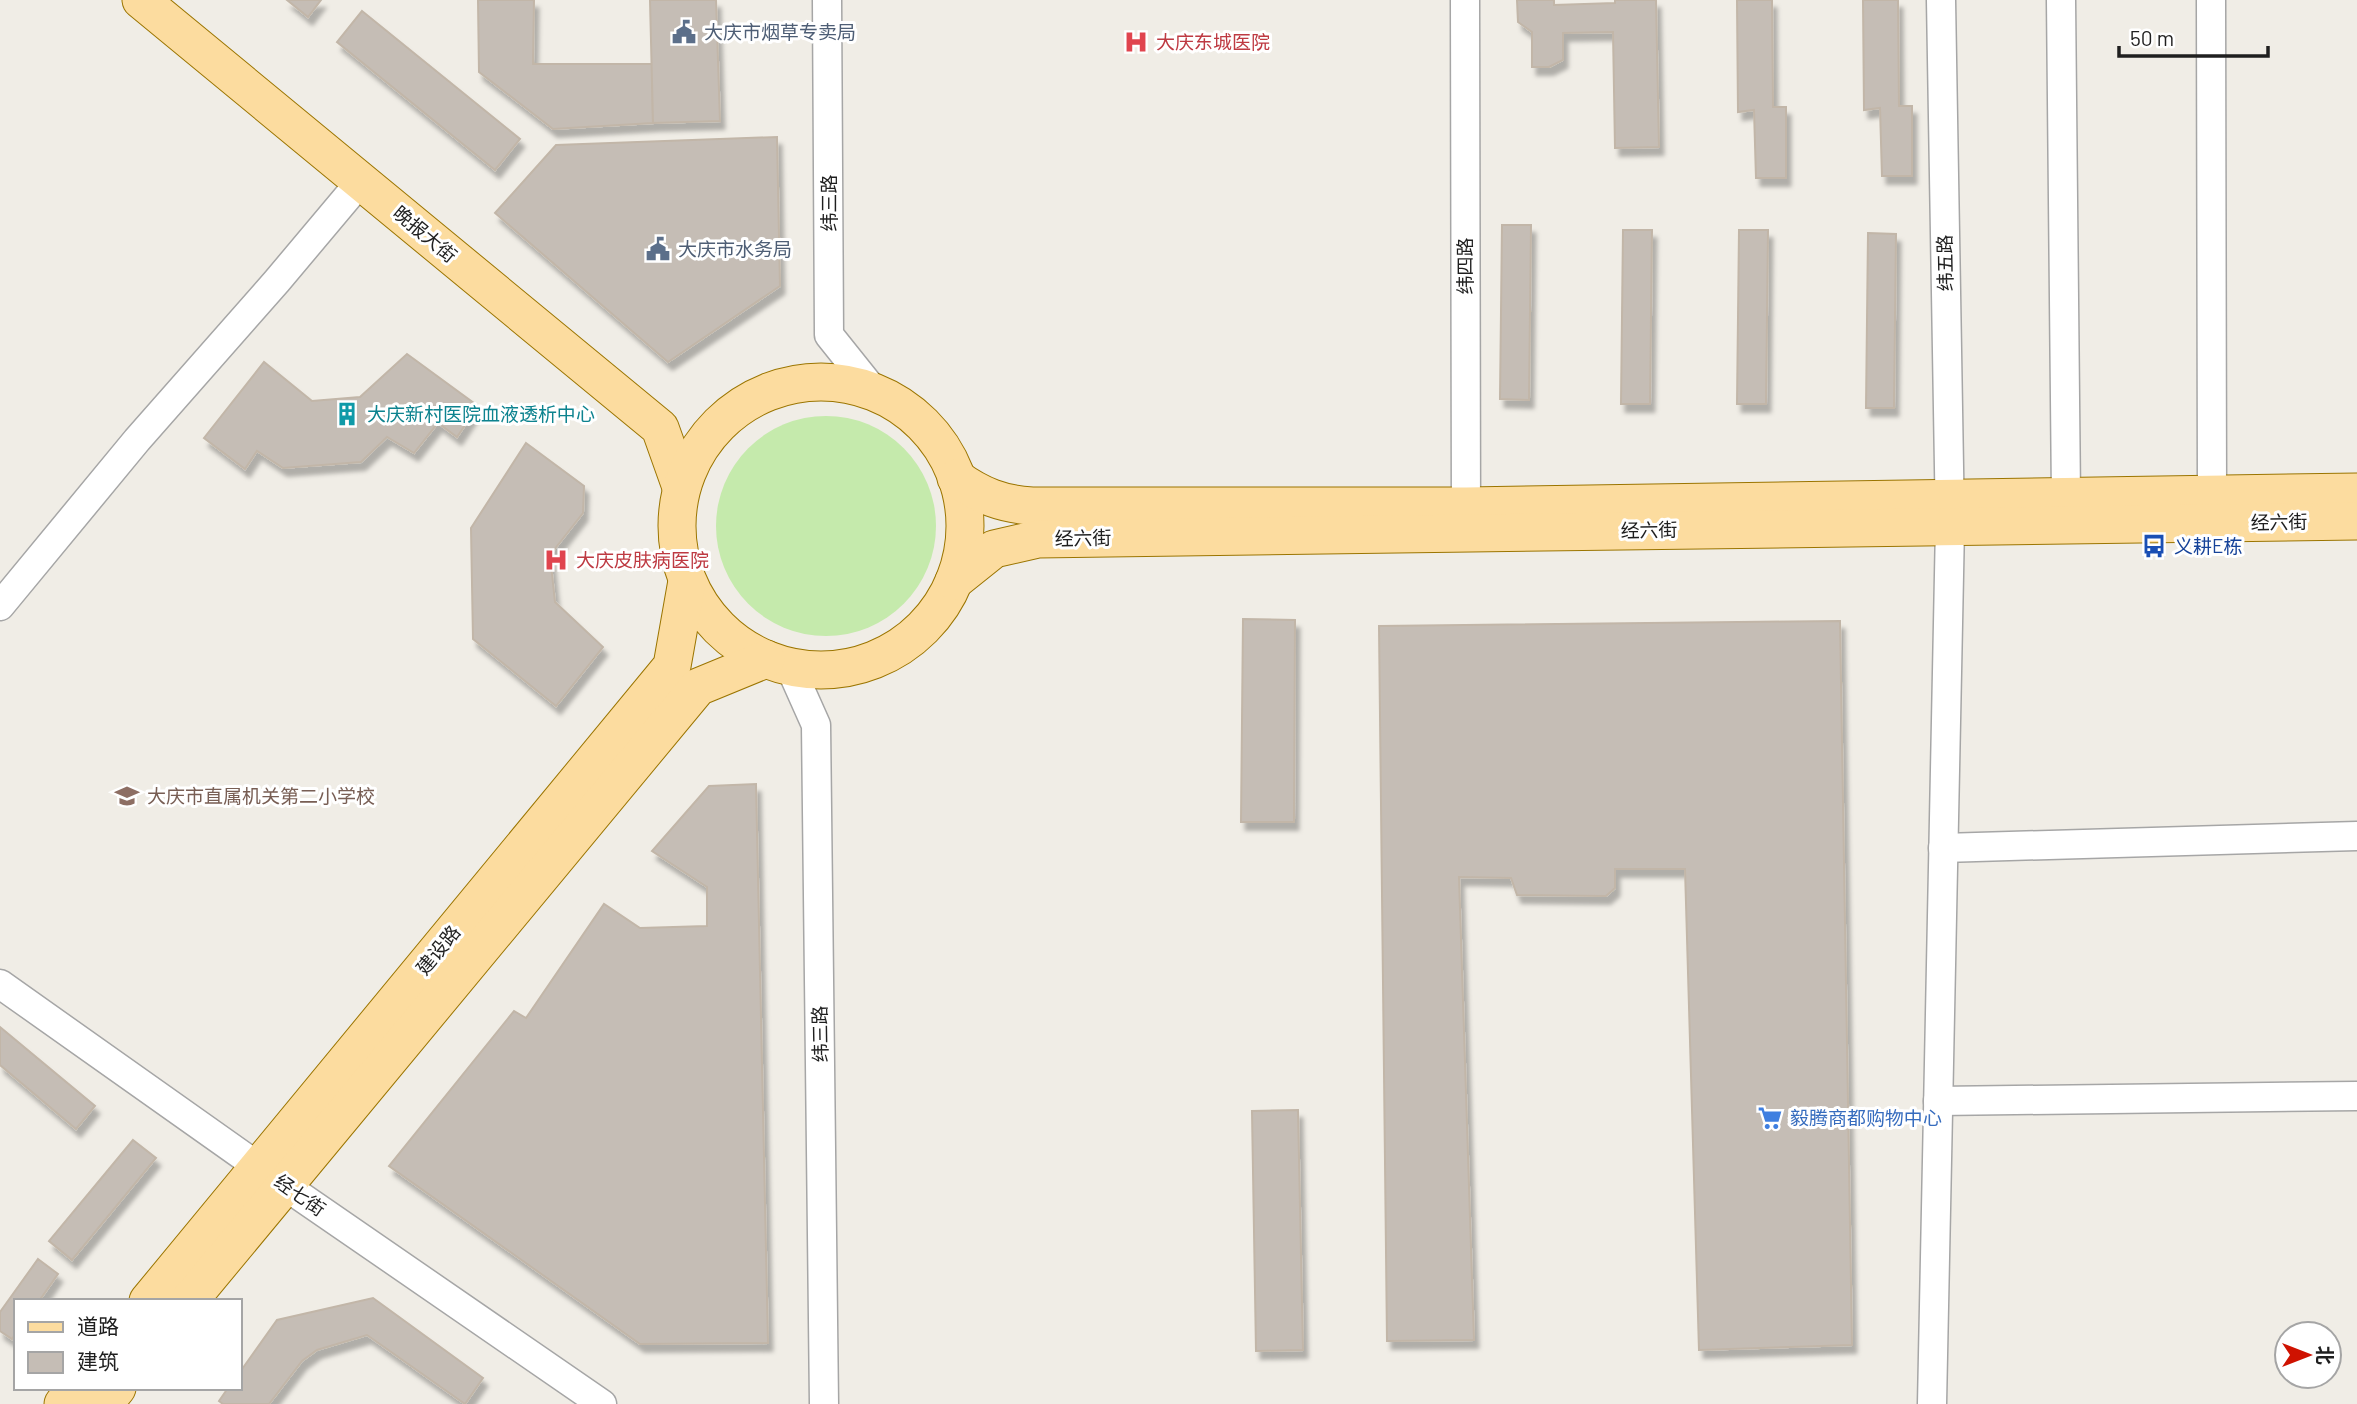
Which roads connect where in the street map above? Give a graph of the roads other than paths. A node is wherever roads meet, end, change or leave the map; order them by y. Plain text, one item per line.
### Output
1 (141, 0) edge
2 (827, 0) edge
3 (1465, 0) edge
4 (1941, 0) edge
5 (2062, 0) edge
6 (2211, 0) edge
7 (361, 181) junction
8 (873, 390) junction
9 (956, 478) junction
10 (681, 487) junction
11 (2357, 492) edge
12 (2212, 495) junction
13 (2066, 498) junction
14 (1950, 513) junction
15 (1466, 519) junction
16 (2357, 521) edge
17 (687, 581) junction
18 (954, 581) junction
19 (0, 606) edge
20 (778, 664) junction
21 (2357, 836) edge
22 (1943, 848) junction
23 (0, 984) edge
24 (2357, 1096) edge
25 (1938, 1101) junction
26 (272, 1176) junction
27 (150, 1299) edge
28 (190, 1299) edge
29 (74, 1390) edge
30 (115, 1390) edge
31 (63, 1404) edge
32 (104, 1404) edge
33 (602, 1404) edge
34 (824, 1404) edge
35 (1931, 1404) edge

1 - 7 main road, 晚报大街
2 - 8 street, 纬三路
3 - 15 street, 纬四路
4 - 14 street, 纬五路
5 - 13 street
6 - 12 street
7 - 10 main road, 晚报大街
7 - 19 street
8 - 9 main road
8 - 10 main road
9 - 15 main road, 经六街
9 - 18 main road
10 - 17 main road
11 - 12 main road, 经六街
12 - 13 main road, 经六街
13 - 14 main road, 经六街
14 - 15 main road, 经六街
14 - 16 main road, 经六街
14 - 22 street, 纬五路
15 - 18 main road, 经六街
17 - 20 main road
17 - 26 main road, 建设路
18 - 20 main road
20 - 26 main road, 建设路
20 - 34 street, 纬三路
21 - 22 street
22 - 25 street, 纬五路
23 - 26 street, 经七街
24 - 25 street
25 - 35 street, 纬五路
26 - 27 main road, 建设路
26 - 28 main road, 建设路
26 - 33 street, 经七街
29 - 31 main road
30 - 32 main road

